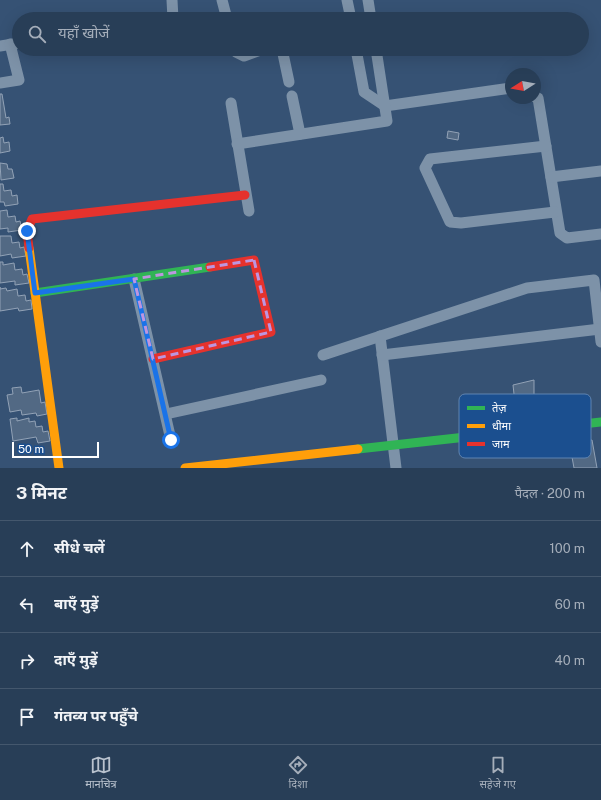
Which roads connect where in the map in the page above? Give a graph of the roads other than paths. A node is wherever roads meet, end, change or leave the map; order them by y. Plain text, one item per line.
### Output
1 (172, 0) edge
2 (222, 0) edge
3 (348, 0) edge
4 (368, 0) edge
5 (173, 12) edge
6 (225, 12) edge
7 (351, 12) edge
8 (369, 12) edge
9 (13, 56) edge
10 (283, 56) edge
11 (357, 56) edge
12 (377, 56) edge
13 (289, 82) dead end
14 (0, 84) edge
15 (505, 89) edge
16 (292, 96) dead end
17 (231, 103) dead end
18 (539, 104) edge
19 (385, 106) junction
20 (300, 134) junction
21 (237, 144) junction
22 (546, 146) junction
23 (601, 171) edge
24 (551, 177) junction
25 (245, 196) junction
26 (249, 211) dead end
27 (555, 212) junction
28 (596, 235) edge
29 (601, 243) edge
30 (134, 279) junction
31 (35, 293) junction
32 (600, 328) junction
33 (380, 336) junction
34 (601, 342) edge
35 (323, 355) dead end
36 (382, 355) junction
37 (153, 359) junction
38 (322, 380) dead end
39 (166, 414) junction
40 (601, 422) edge
41 (591, 423) edge
42 (459, 437) edge
43 (171, 440) dead end
44 (394, 444) junction
45 (59, 468) edge
46 (185, 468) edge
47 (396, 468) edge

1 - 5 street
2 - 6 street
3 - 7 street
4 - 8 street
9 - 14 street
10 - 13 street
11 - 19 street
12 - 19 street
15 - 19 street
16 - 20 street
17 - 21 street
18 - 22 street
19 - 20 street
20 - 21 street
21 - 25 street
22 - 24 street
22 - 27 street
23 - 24 street
24 - 27 street
25 - 26 street
25 - 31 street
27 - 28 street
28 - 29 street
30 - 31 street
30 - 37 street
30 - 37 street
31 - 45 street
32 - 33 street
32 - 34 street
32 - 36 street
33 - 35 street
33 - 36 street
36 - 44 street
37 - 39 street
38 - 39 street
39 - 43 street
40 - 41 street
42 - 44 street
44 - 46 street
44 - 47 street

